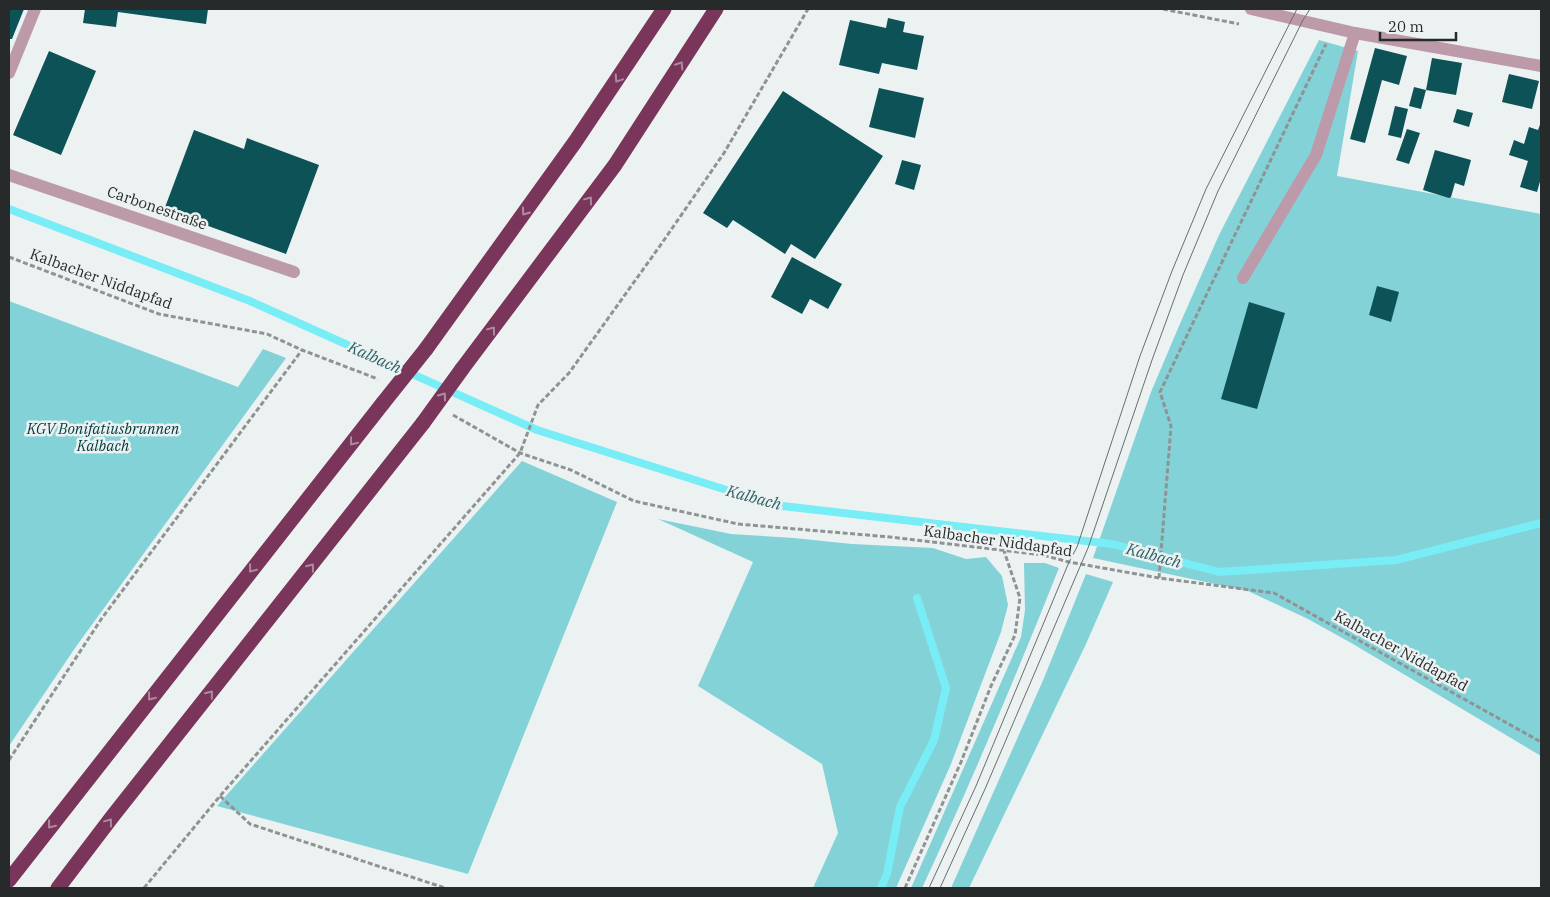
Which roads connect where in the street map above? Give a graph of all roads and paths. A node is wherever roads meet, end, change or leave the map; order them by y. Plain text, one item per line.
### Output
1 (35, 9) edge
2 (664, 9) edge
3 (716, 9) edge
4 (808, 9) edge
5 (1163, 9) edge
6 (1251, 9) edge
7 (1241, 24) dead end
8 (1355, 33) junction
9 (1541, 66) edge
10 (9, 73) edge
11 (9, 175) edge
12 (9, 257) edge
13 (294, 272) dead end
14 (1243, 278) dead end
15 (571, 470) dead end
16 (1163, 534) dead end
17 (1004, 551) junction
18 (1159, 578) junction
19 (1541, 742) edge
20 (9, 760) edge
21 (220, 796) junction
22 (9, 880) edge
23 (58, 888) edge
24 (144, 888) edge
25 (445, 888) edge
26 (905, 888) edge

1 - 10 street
2 -> 22 highway, bridge
23 -> 3 highway, bridge
4 - 21 path
5 - 7 path
6 - 8 street
8 - 9 street
8 - 14 street
11 - 13 street, Carbonestraße
12 - 20 path, Kalbacher Niddapfad
15 - 17 path, Kalbacher Niddapfad
16 - 18 path
17 - 18 path, Kalbacher Niddapfad
17 - 26 path
18 - 19 path, Kalbacher Niddapfad
21 - 24 path
21 - 25 path

